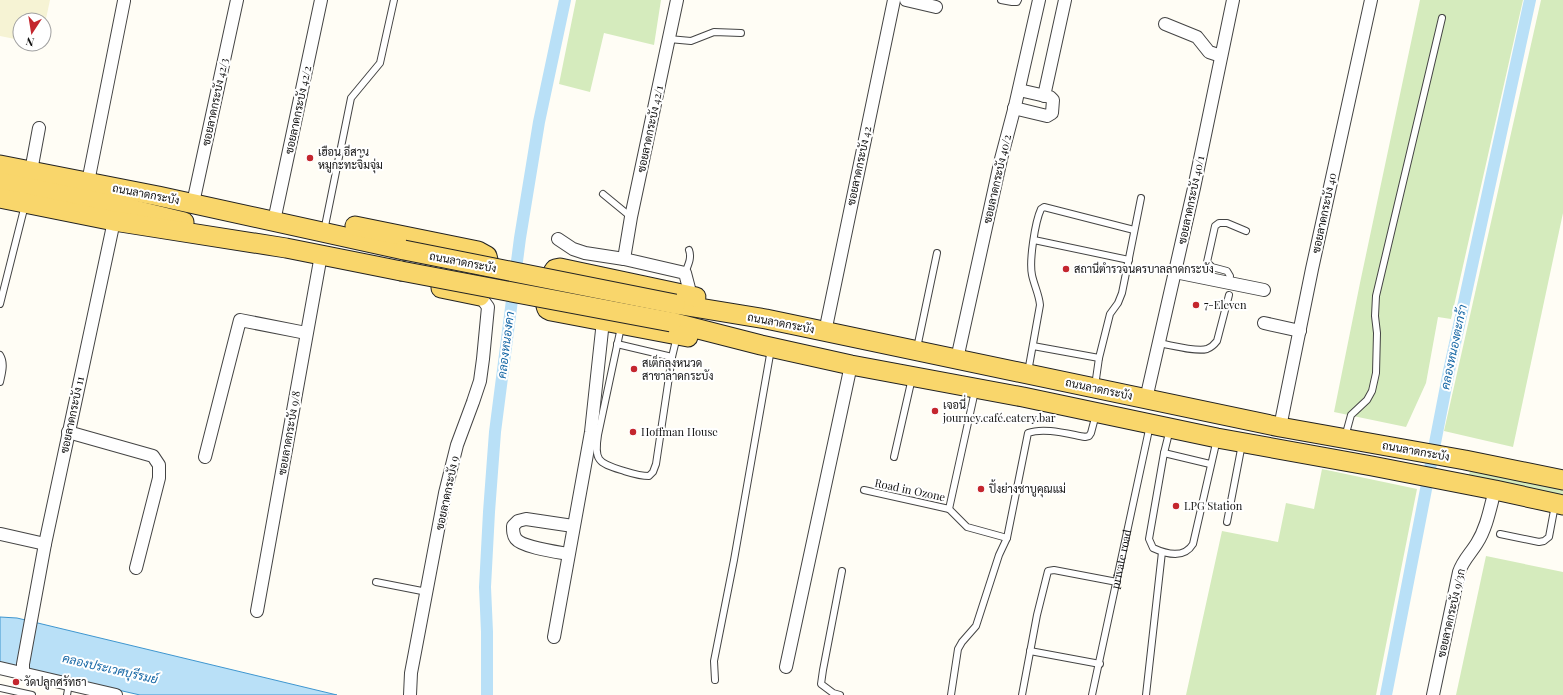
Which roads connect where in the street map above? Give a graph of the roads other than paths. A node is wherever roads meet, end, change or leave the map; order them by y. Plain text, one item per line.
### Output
1 (237, 0) edge
2 (321, 0) edge
3 (394, 0) edge
4 (677, 0) edge
5 (894, 0) edge
6 (906, 0) edge
7 (1001, 0) edge
8 (1018, 0) edge
9 (1038, 0) edge
10 (1065, 0) edge
11 (1233, 0) edge
12 (1371, 0) edge
13 (124, 1) dead end
14 (936, 7) dead end
15 (1442, 18) dead end
16 (1165, 24) dead end
17 (741, 33) dead end
18 (669, 39) junction
19 (1221, 56) junction
20 (1019, 90) junction
21 (1044, 96) junction
22 (1014, 108) junction
23 (39, 128) dead end
24 (0, 165) edge
25 (31, 171) junction
26 (0, 182) edge
27 (88, 182) junction
28 (603, 194) dead end
29 (0, 198) edge
30 (1141, 198) dead end
31 (193, 203) junction
32 (26, 204) junction
33 (631, 217) junction
34 (114, 221) junction
35 (274, 221) junction
36 (1134, 230) junction
37 (1246, 231) dead end
38 (324, 232) junction
39 (558, 239) dead end
40 (1034, 240) junction
41 (286, 248) junction
42 (689, 250) dead end
43 (937, 253) dead end
44 (326, 256) junction
45 (624, 259) junction
46 (1129, 260) junction
47 (1175, 272) junction
48 (686, 273) junction
49 (1229, 289) junction
50 (1264, 290) dead end
51 (480, 296) junction
52 (0, 304) edge
53 (679, 314) junction
54 (603, 321) junction
55 (1264, 323) dead end
56 (621, 325) junction
57 (1300, 331) junction
58 (824, 332) junction
59 (306, 333) junction
60 (1158, 343) junction
61 (617, 344) junction
62 (767, 346) junction
63 (1033, 346) junction
64 (916, 352) junction
65 (0, 355) edge
66 (672, 357) junction
67 (1100, 358) junction
68 (957, 359) junction
69 (851, 365) junction
70 (1028, 374) junction
71 (912, 376) junction
72 (0, 382) edge
73 (1095, 387) junction
74 (976, 388) junction
75 (1023, 397) junction
76 (1146, 399) junction
77 (1096, 412) junction
78 (1150, 424) junction
79 (1280, 427) junction
80 (1170, 428) junction
81 (68, 432) junction
82 (1217, 438) junction
83 (1345, 439) junction
84 (1243, 442) junction
85 (1164, 453) junction
86 (205, 457) dead end
87 (894, 457) dead end
88 (1210, 464) junction
89 (1563, 480) edge
90 (1491, 489) junction
91 (864, 490) dead end
92 (1559, 505) edge
93 (949, 509) junction
94 (1227, 522) dead end
95 (573, 526) junction
96 (1, 534) dead end
97 (1500, 534) dead end
98 (1007, 538) junction
99 (45, 544) junction
100 (1162, 552) junction
101 (568, 554) junction
102 (136, 568) dead end
103 (842, 571) dead end
104 (376, 582) dead end
105 (1117, 582) junction
106 (427, 592) junction
107 (258, 611) dead end
108 (554, 638) dead end
109 (1030, 651) junction
110 (1100, 664) junction
111 (0, 668) edge
112 (23, 668) junction
113 (786, 668) dead end
114 (715, 680) dead end
115 (0, 688) edge
116 (68, 690) edge
117 (32, 695) edge
118 (116, 695) edge
119 (410, 695) edge
120 (840, 695) edge
121 (951, 695) edge
122 (1022, 695) edge
123 (1092, 695) edge
124 (1146, 695) edge
125 (1434, 695) edge

1 - 31 street, ซอยลาดกระบัง 42/3
2 - 35 street, ซอยลาดกระบัง 42/2
3 - 38 lane
4 - 18 street, ซอยลาดกระบัง 42/1
5 - 58 street, ซอยลาดกระบัง 42
6 - 14 street
7 - 8 lane
9 - 20 street, ซอยลาดกระบัง 40/2
10 - 21 street
11 - 19 street, ซอยลาดกระบัง 40/1
12 - 57 street, ซอยลาดกระบัง 40
13 - 27 street
15 - 83 lane
16 - 19 street
17 - 18 lane
18 - 33 street, ซอยลาดกระบัง 42/1
19 - 47 street, ซอยลาดกระบัง 40/1
20 - 21 street
20 - 22 street, ซอยลาดกระบัง 40/2
21 - 22 street
22 - 68 street, ซอยลาดกระบัง 40/2
23 - 25 street
24 - 25 main road, ถนนลาดกระบัง
25 - 27 main road, ถนนลาดกระบัง
26 - 41 main road
27 - 31 main road, ถนนลาดกระบัง
28 - 33 lane
29 - 32 main road, ถนนลาดกระบัง
30 - 36 lane
31 - 35 main road, ถนนลาดกระบัง
32 - 34 main road, ถนนลาดกระบัง
32 - 52 lane
33 - 45 street, ซอยลาดกระบัง 42/1
34 - 41 main road, ถนนลาดกระบัง
34 - 81 street, ซอยลาดกระบัง 11
35 - 38 main road, ถนนลาดกระบัง
36 - 40 lane
36 - 46 lane
37 - 49 lane
38 - 51 main road
38 - 53 main road, ถนนลาดกระบัง, bridge
39 - 45 street
40 - 46 lane
40 - 63 lane
41 - 44 main road, ถนนลาดกระบัง
42 - 48 lane
43 - 64 lane
44 - 51 main road
44 - 53 main road, ถนนลาดกระบัง, bridge
44 - 59 street, ซอยลาดกระบัง 9/8
45 - 48 street
46 - 67 lane
47 - 49 street
47 - 60 street, ซอยลาดกระบัง 40/1
48 - 53 street
49 - 50 street
49 - 60 lane
51 - 106 street, ซอยลาดกระบัง 9
53 - 54 main road
53 - 56 main road
53 - 58 main road, ถนนลาดกระบัง
53 - 62 main road, ถนนลาดกระบัง
53 - 66 lane
54 - 56 main road
54 - 95 street
55 - 57 street
56 - 61 lane
57 - 79 street, ซอยลาดกระบัง 40
58 - 64 main road, ถนนลาดกระบัง
59 - 86 street
59 - 107 street, ซอยลาดกระบัง 9/8
60 - 76 street, ซอยลาดกระบัง 40/1
61 - 66 lane
61 - 66 lane
62 - 69 main road, ถนนลาดกระบัง
62 - 114 lane
63 - 67 lane
63 - 70 lane
64 - 68 main road, ถนนลาดกระบัง
65 - 72 lane
67 - 73 lane
68 - 70 main road, ถนนลาดกระบัง
69 - 71 main road, ถนนลาดกระบัง
69 - 113 street
70 - 73 main road, ถนนลาดกระบัง
70 - 75 main road
71 - 74 main road, ถนนลาดกระบัง
71 - 87 lane
73 - 76 main road, ถนนลาดกระบัง
74 - 75 main road, ถนนลาดกระบัง
74 - 93 lane, Road in Ozone
75 - 77 main road, ถนนลาดกระบัง
76 - 79 main road, ถนนลาดกระบัง
77 - 78 main road, ถนนลาดกระบัง
77 - 98 lane
78 - 80 main road, ถนนลาดกระบัง
78 - 105 lane, private road
79 - 83 main road, ถนนลาดกระบัง
80 - 82 main road, ถนนลาดกระบัง
80 - 85 lane
81 - 99 street, ซอยลาดกระบัง 11
81 - 102 street
82 - 84 main road, ถนนลาดกระบัง
82 - 88 lane
83 - 89 main road, ถนนลาดกระบัง
84 - 90 main road, ถนนลาดกระบัง
84 - 94 lane
85 - 88 lane
85 - 100 lane
88 - 100 lane
90 - 92 main road, ถนนลาดกระบัง
90 - 125 street, ซอยลาดกระบัง 9/3ก
91 - 93 lane, Road in Ozone
92 - 97 lane
93 - 98 lane
95 - 101 street
95 - 101 street
96 - 99 street
98 - 121 lane
99 - 112 street, ซอยลาดกระบัง 11
100 - 124 lane
101 - 108 street
103 - 120 lane
104 - 106 lane
105 - 109 lane
105 - 110 lane, private road
106 - 119 street, ซอยลาดกระบัง 9
109 - 110 lane
109 - 122 lane
110 - 123 lane, private road
111 - 112 street
112 - 116 street
115 - 117 lane
116 - 118 street

